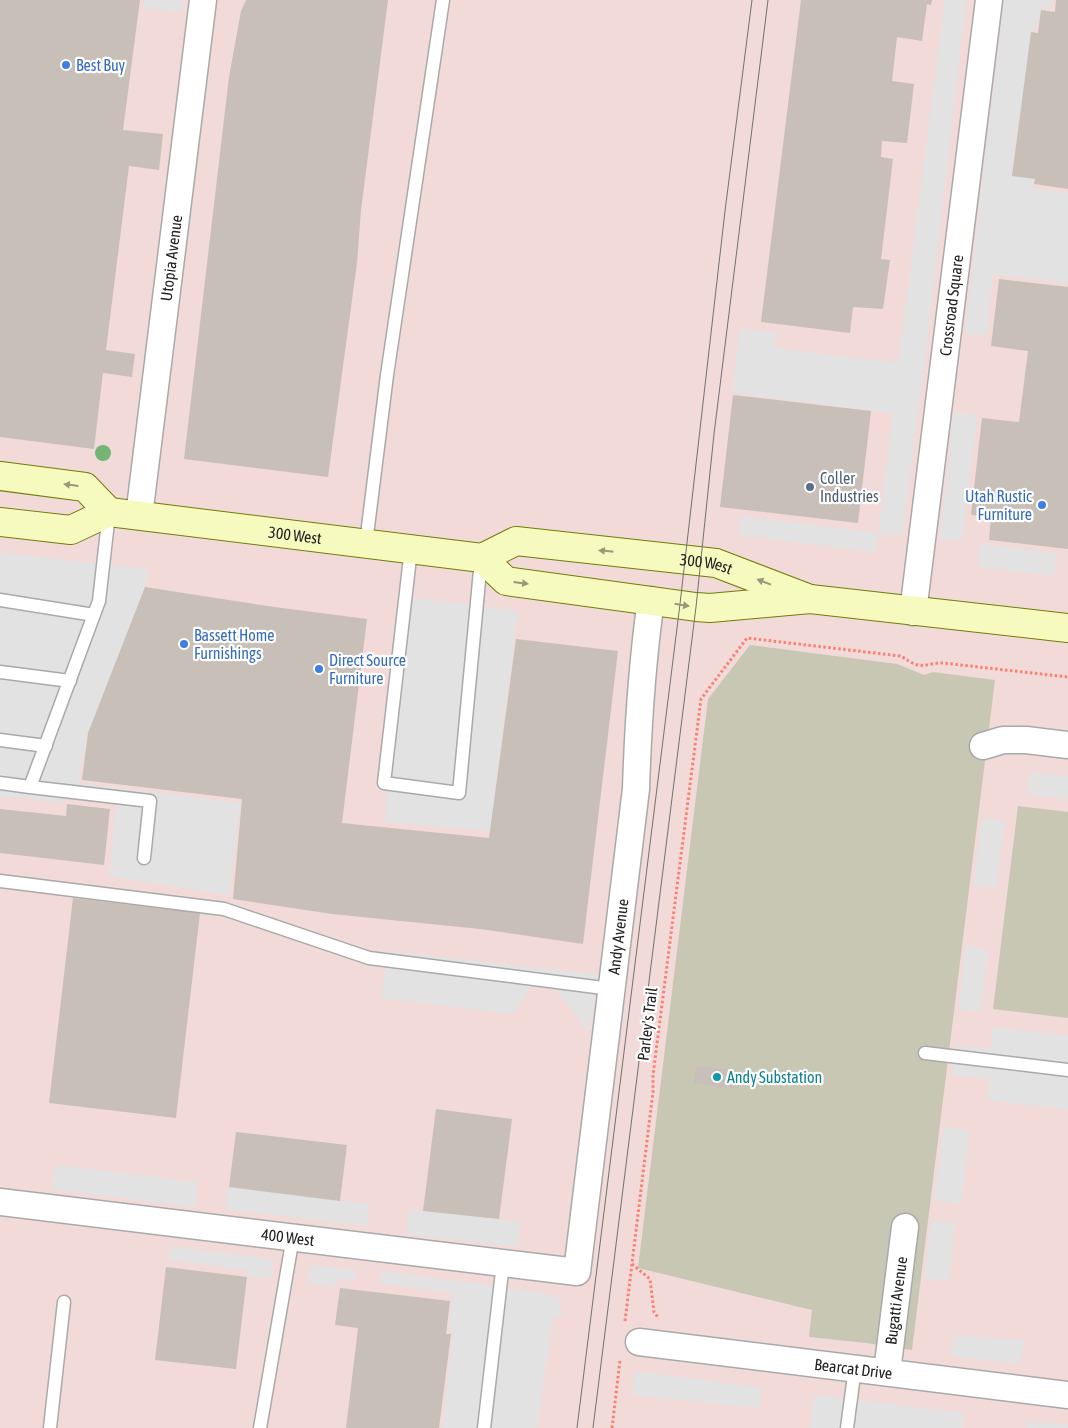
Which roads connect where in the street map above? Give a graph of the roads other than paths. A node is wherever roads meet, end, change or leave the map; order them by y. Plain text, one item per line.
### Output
1 (203, 0) edge
2 (443, 0) edge
3 (989, 0) edge
4 (0, 476) edge
5 (109, 512) junction
6 (139, 516) junction
7 (0, 522) edge
8 (366, 543) junction
9 (412, 549) junction
10 (482, 558) junction
11 (810, 599) junction
12 (0, 600) edge
13 (651, 600) junction
14 (913, 612) junction
15 (94, 615) junction
16 (1068, 628) edge
17 (0, 672) edge
18 (70, 681) junction
19 (0, 740) edge
20 (1068, 745) edge
21 (46, 746) junction
22 (983, 746) dead end
23 (0, 783) edge
24 (30, 787) junction
25 (144, 858) dead end
26 (0, 881) edge
27 (612, 989) junction
28 (925, 1053) dead end
29 (1068, 1070) edge
30 (0, 1202) edge
31 (905, 1227) dead end
32 (293, 1237) junction
33 (503, 1263) junction
34 (577, 1272) joint
35 (64, 1302) dead end
36 (628, 1338) road end
37 (855, 1368) junction
38 (887, 1372) junction
39 (1068, 1395) edge
40 (50, 1428) edge
41 (260, 1428) edge
42 (484, 1428) edge
43 (846, 1428) edge

1 - 6 street, Utopia Avenue
2 - 8 lane
3 - 14 street, Crossroad Square
5 -> 4 main road
5 - 6 main road, 300 West
5 - 7 main road
5 - 15 lane
6 - 8 main road, 300 West
8 - 9 main road, 300 West
9 - 10 main road, 300 West
9 - 10 lane
11 -> 10 main road, 300 West
10 -> 13 main road, 300 West
13 -> 11 main road, 300 West
11 - 14 main road, 300 West
12 - 15 lane
13 - 27 street, Andy Avenue
14 - 16 main road, 300 West
15 - 18 lane
17 - 18 lane
18 - 21 lane
19 - 21 lane
20 - 22 street
21 - 24 lane
23 - 24 lane
24 - 25 lane
26 - 27 lane
27 - 34 street, Andy Avenue
28 - 29 lane
30 - 32 street, 400 West
31 - 38 street, Bugatti Avenue
32 - 33 street, 400 West
32 - 41 lane
33 - 34 street, 400 West
33 - 42 lane
35 - 40 lane
36 - 37 street, Bearcat Drive
37 - 38 street, Bearcat Drive
37 - 43 lane
38 - 39 street, Bearcat Drive

